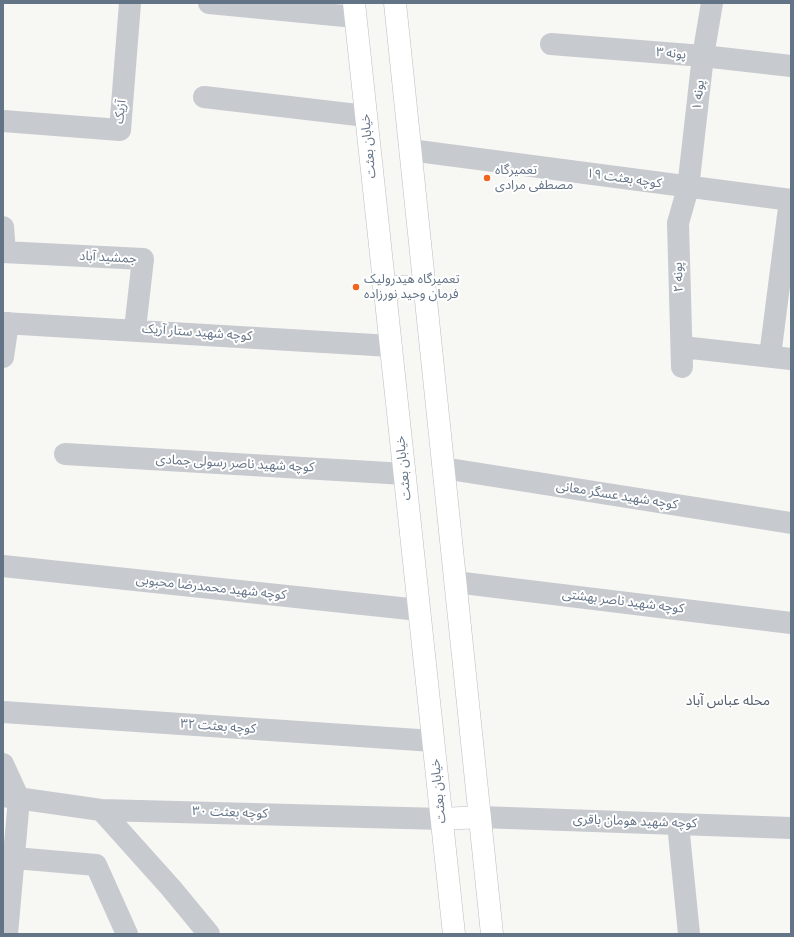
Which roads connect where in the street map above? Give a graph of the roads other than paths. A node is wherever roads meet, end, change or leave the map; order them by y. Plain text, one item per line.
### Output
1 (130, 3) edge
2 (208, 3) edge
3 (394, 3) edge
4 (712, 3) edge
5 (354, 10) edge
6 (551, 44) dead end
7 (703, 56) junction
8 (791, 66) edge
9 (204, 97) dead end
10 (366, 116) junction
11 (3, 121) edge
12 (410, 150) junction
13 (688, 188) junction
14 (790, 200) edge
15 (3, 227) edge
16 (4, 252) edge
17 (424, 287) junction
18 (384, 288) junction
19 (5, 323) edge
20 (135, 329) junction
21 (391, 346) junction
22 (770, 356) junction
23 (3, 357) edge
24 (791, 359) edge
25 (64, 454) dead end
26 (443, 468) junction
27 (405, 474) junction
28 (791, 523) edge
29 (3, 566) edge
30 (455, 582) junction
31 (419, 610) junction
32 (791, 623) edge
33 (3, 712) edge
34 (433, 741) junction
35 (3, 764) edge
36 (11, 797) edge
37 (100, 810) junction
38 (480, 817) junction
39 (442, 819) junction
40 (678, 824) junction
41 (791, 828) edge
42 (9, 857) edge
43 (7, 934) edge
44 (127, 934) edge
45 (209, 934) edge
46 (454, 934) edge
47 (492, 934) edge
48 (689, 934) edge

1 - 11 street, آزیک
2 - 5 street
3 - 12 main road
4 - 7 street, پونه ۱
5 - 10 main road, خیابان بعثت
6 - 7 street, پونه ۳
7 - 8 street, پونه ۳
7 - 13 street, پونه ۱
9 - 10 street
10 - 18 main road, خیابان بعثت
12 - 13 street, کوچه بعثت ۱۹
12 - 17 main road
13 - 14 street, کوچه بعثت ۱۹
13 - 22 street, پونه ۲
14 - 22 street
15 - 16 street
16 - 20 street, جمشید آباد
17 - 18 main road
17 - 26 main road
18 - 21 main road, خیابان بعثت
19 - 20 street, کوچه شهید ستار آریک
19 - 23 street
20 - 21 street, کوچه شهید ستار آریک
21 - 27 main road, خیابان بعثت
22 - 24 street
25 - 27 street, کوچه شهید ناصر رسولی جمادی
26 - 28 street, کوچه شهید عسگر معانی
26 - 30 main road
27 - 31 main road, خیابان بعثت
29 - 31 street, کوچه شهید محمدرضا محبوبی
30 - 32 street, کوچه شهید ناصر بهشتی
30 - 38 main road
31 - 34 main road, خیابان بعثت
33 - 34 street, کوچه بعثت ۳۲
34 - 39 main road, خیابان بعثت
35 - 36 street
36 - 37 street, کوچه بعثت ۳۰
36 - 42 street
37 - 39 street, کوچه بعثت ۳۰
37 - 45 street
38 - 39 main road
38 - 40 street, کوچه شهید هومان باقری
38 - 47 main road
39 - 46 main road, خیابان بعثت
40 - 41 street, کوچه شهید هومان باقری
40 - 48 street
42 - 43 street
42 - 44 street

